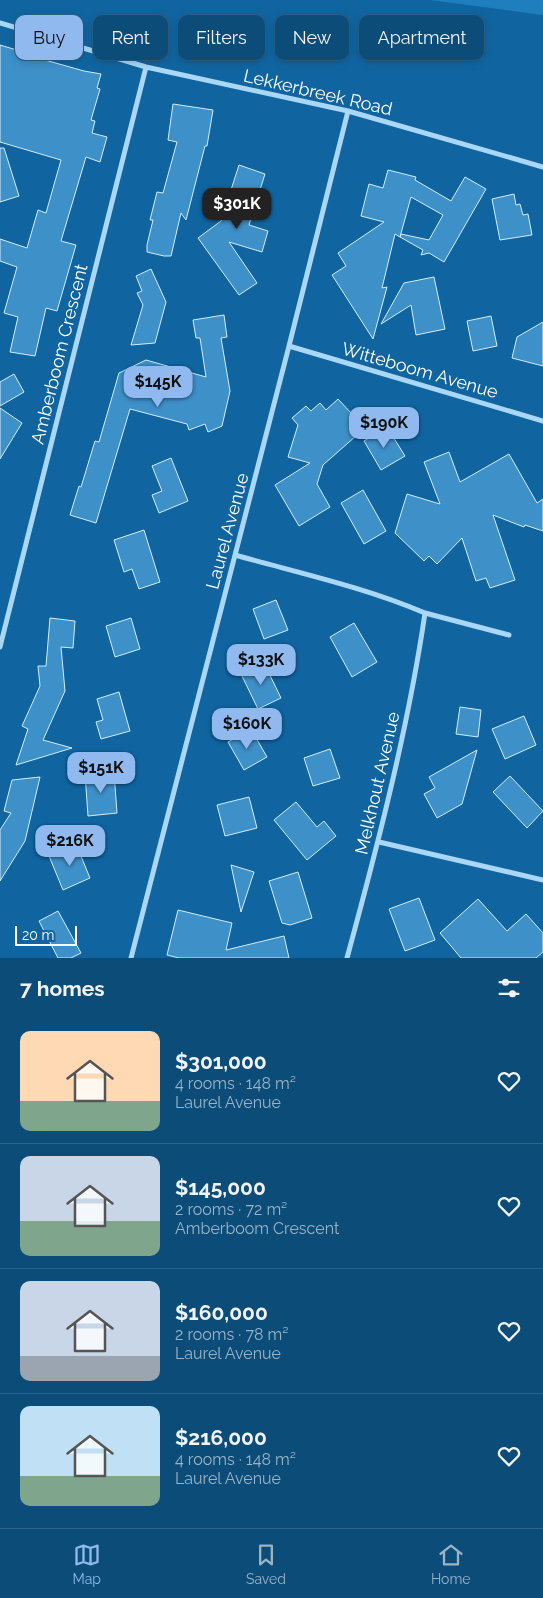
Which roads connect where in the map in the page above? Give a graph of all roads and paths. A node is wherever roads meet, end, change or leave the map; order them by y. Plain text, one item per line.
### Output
1 (0, 23) edge
2 (146, 67) junction
3 (348, 111) junction
4 (543, 167) edge
5 (289, 346) junction
6 (543, 421) edge
7 (235, 555) junction
8 (425, 613) junction
9 (509, 635) dead end
10 (0, 647) edge
11 (379, 842) junction
12 (543, 880) edge
13 (131, 958) edge
14 (347, 958) edge

1 - 2 street, Lekkerbreek Road
2 - 3 street, Lekkerbreek Road
2 - 10 street, Amberboom Crescent
3 - 4 street, Lekkerbreek Road
3 - 5 street, Laurel Avenue
5 - 6 street, Witteboom Avenue
5 - 7 street, Laurel Avenue
7 - 8 street
7 - 13 street, Laurel Avenue
8 - 9 street
8 - 11 street, Melkhout Avenue
11 - 12 street
11 - 14 street, Melkhout Avenue

